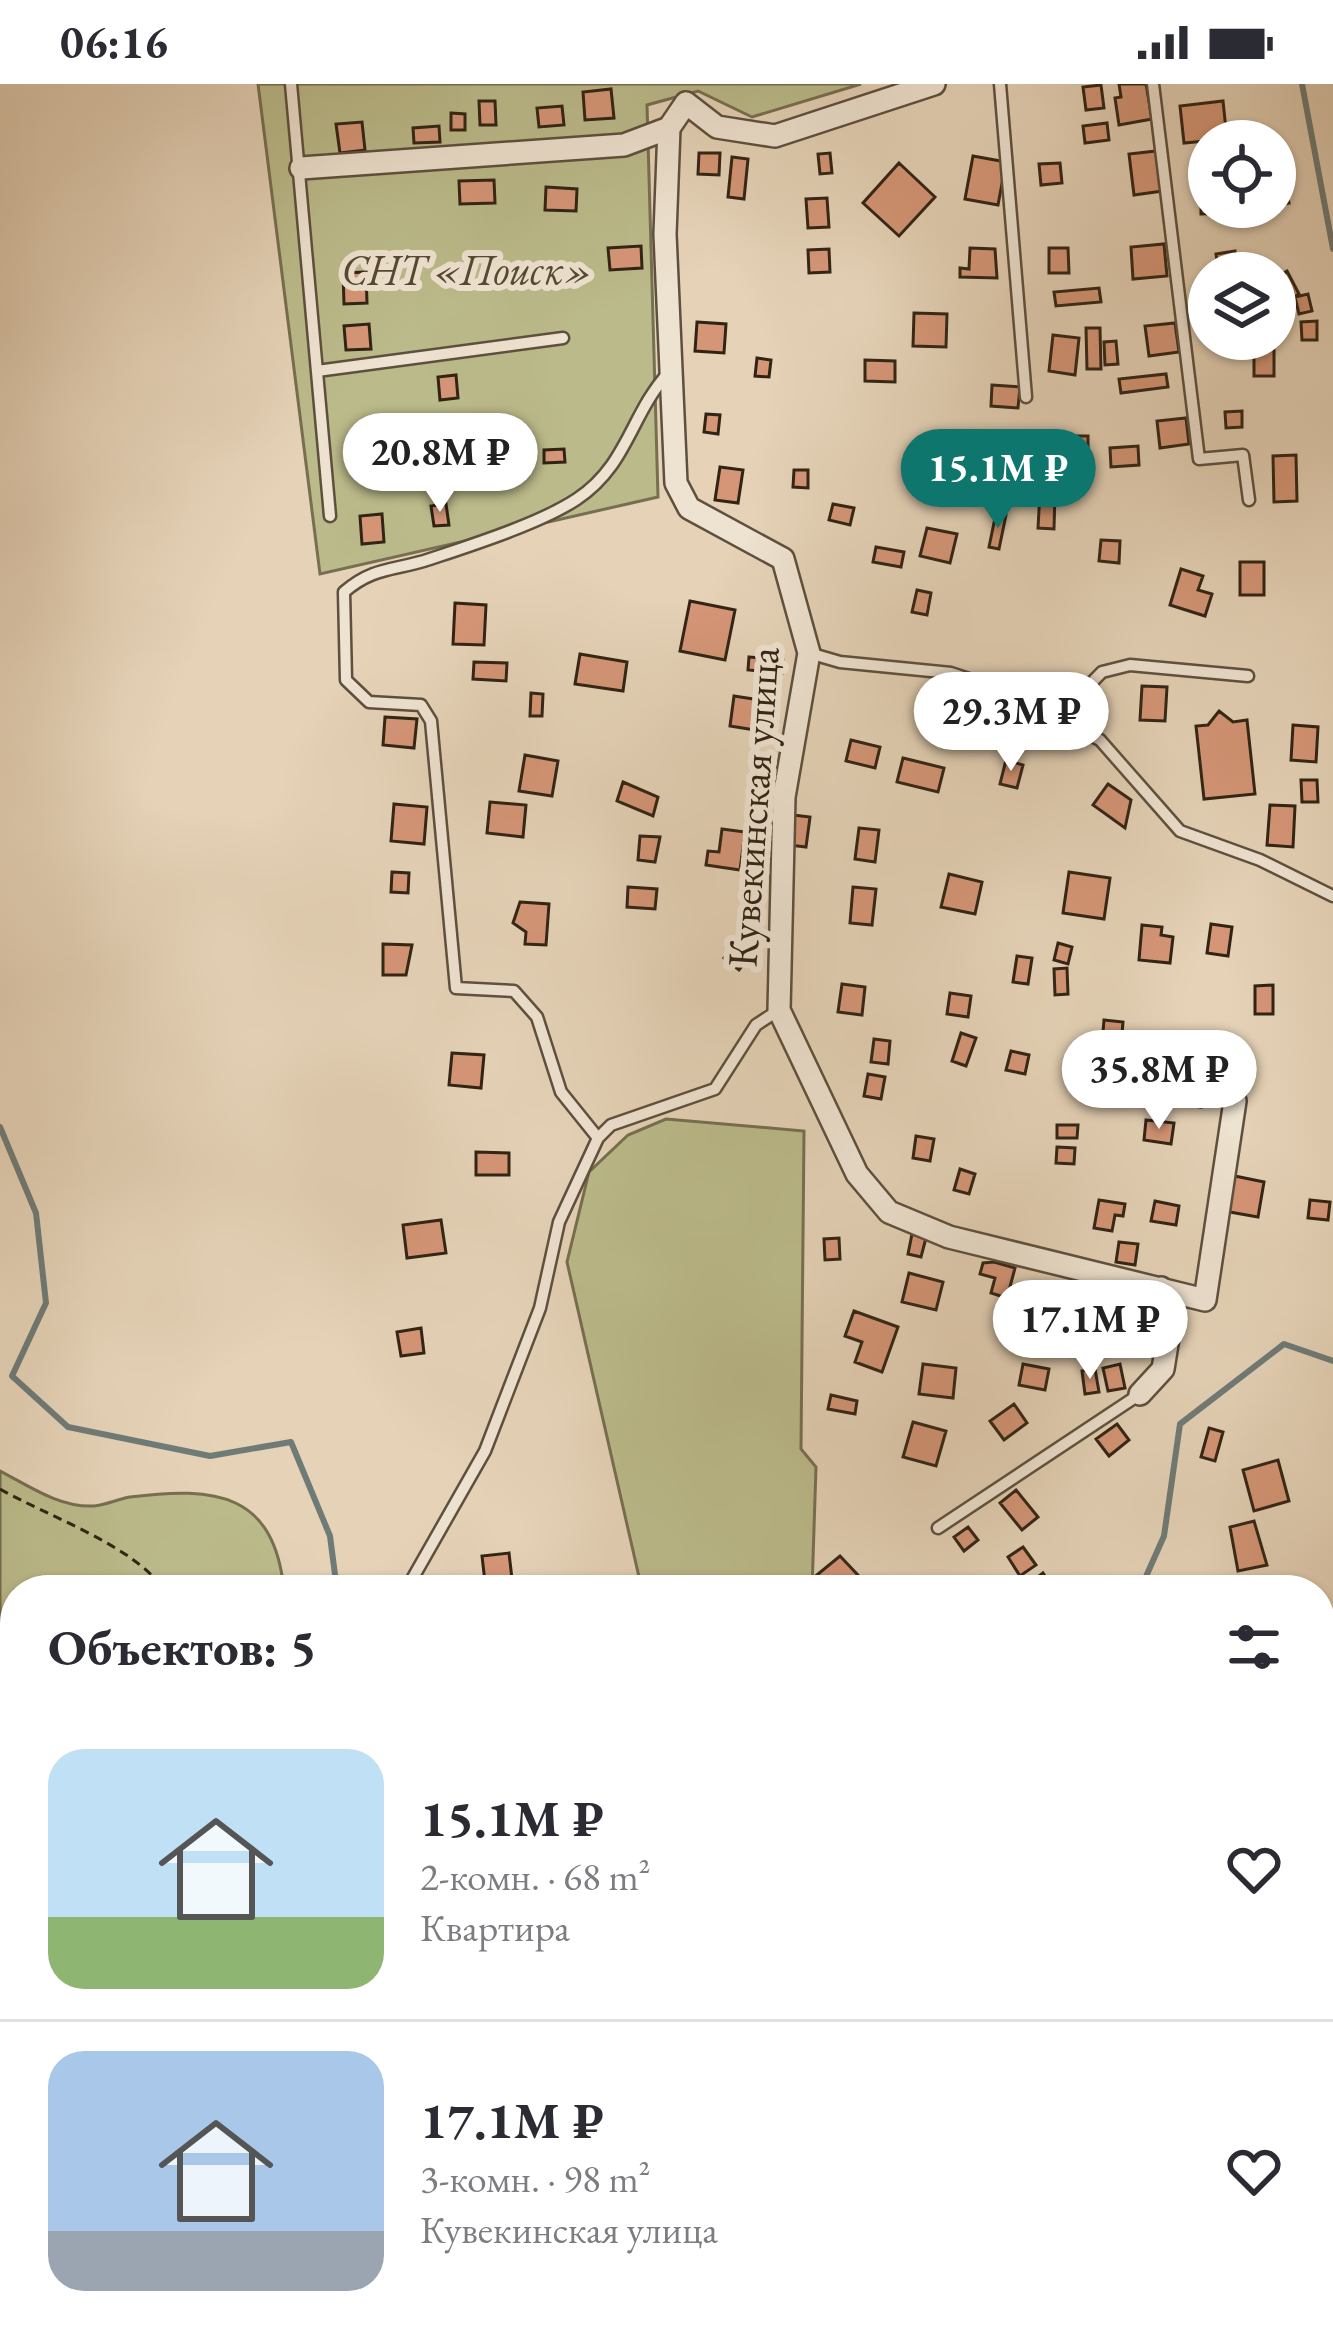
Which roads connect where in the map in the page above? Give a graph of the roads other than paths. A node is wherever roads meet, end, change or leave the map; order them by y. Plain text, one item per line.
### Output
1 (291, 84) edge
2 (934, 84) edge
3 (1000, 84) edge
4 (1153, 84) edge
5 (684, 93) edge
6 (668, 128) junction
7 (301, 168) junction
8 (563, 338) dead end
9 (671, 370) junction
10 (317, 371) junction
11 (1026, 397) dead end
12 (1250, 500) dead end
13 (330, 516) dead end
14 (809, 652) junction
15 (1247, 676) dead end
16 (1058, 718) junction
17 (1333, 896) edge
18 (778, 1010) junction
19 (1235, 1101) dead end
20 (598, 1138) junction
21 (1161, 1288) junction
22 (1140, 1394) joint
23 (938, 1528) dead end
24 (415, 1575) edge

1 - 7 lane
2 - 5 street
3 - 11 lane
4 - 12 lane
5 - 6 street
6 - 7 street
6 - 9 street, Кувекинская улица
7 - 10 lane
8 - 10 lane
9 - 14 street, Кувекинская улица
9 - 20 lane
10 - 13 lane
14 - 16 lane
14 - 18 street, Кувекинская улица
15 - 16 lane
16 - 17 lane
18 - 20 lane
18 - 21 street, Кувекинская улица
19 - 21 street, Кувекинская улица
20 - 24 lane
21 - 22 street
22 - 23 lane

